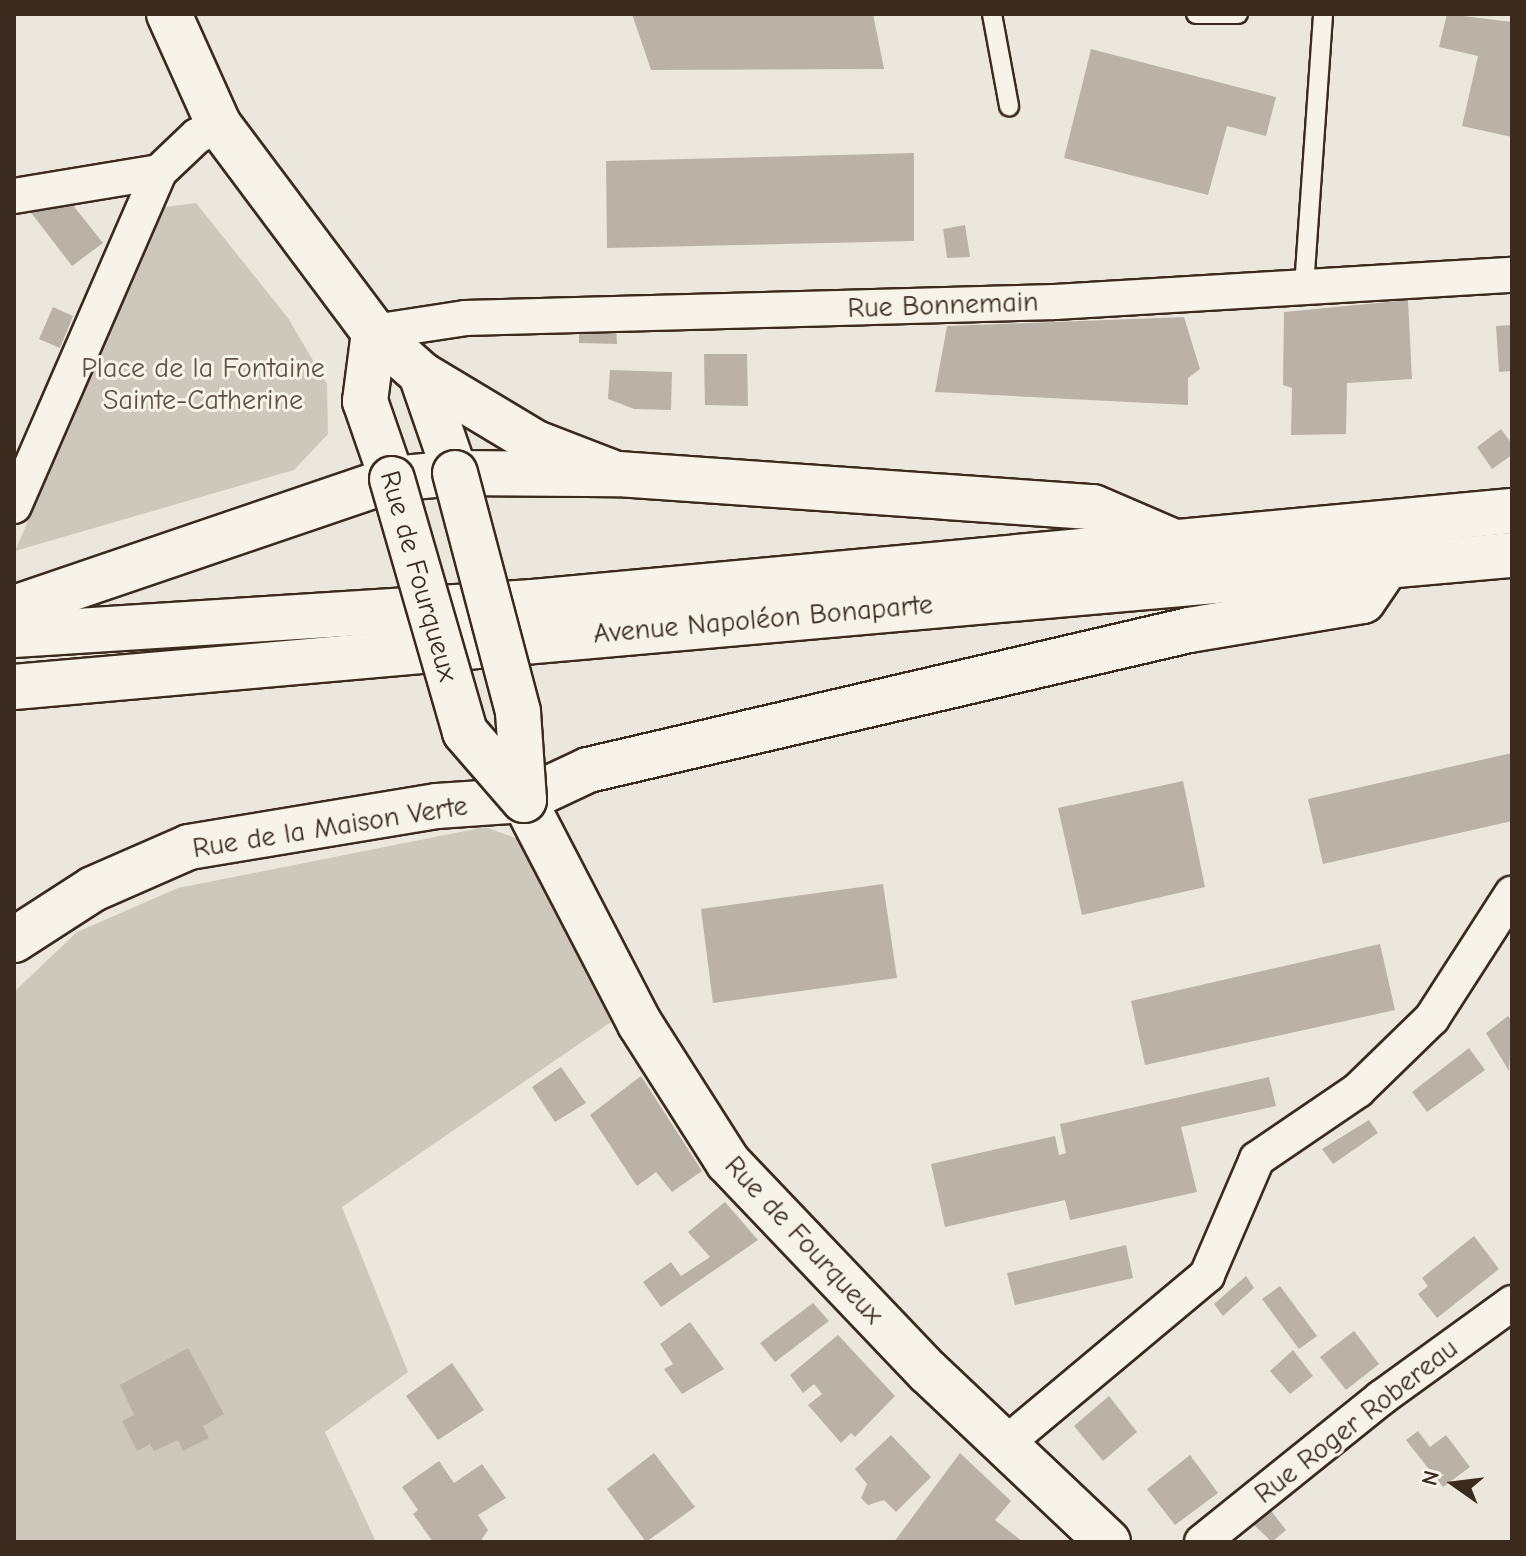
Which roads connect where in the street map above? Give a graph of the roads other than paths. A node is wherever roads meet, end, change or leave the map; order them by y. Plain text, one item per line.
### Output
1 (169, 14) edge
2 (992, 14) edge
3 (1196, 14) edge
4 (1238, 14) edge
5 (1323, 14) edge
6 (1009, 106) dead end
7 (219, 125) junction
8 (159, 172) junction
9 (14, 196) edge
10 (1512, 275) edge
11 (1304, 287) junction
12 (374, 332) junction
13 (421, 374) junction
14 (455, 473) junction
15 (618, 474) junction
16 (392, 479) junction
17 (14, 506) edge
18 (1512, 511) edge
19 (1174, 542) junction
20 (1512, 555) edge
21 (1386, 567) junction
22 (14, 608) edge
23 (14, 635) edge
24 (14, 687) edge
25 (524, 800) junction
26 (1512, 894) edge
27 (14, 940) edge
28 (1512, 1303) edge
29 (1004, 1445) junction
30 (1108, 1542) edge
31 (1202, 1542) edge

1 - 7 main road, Rue de Fourqueux
2 - 6 lane
3 - 4 lane
5 - 11 lane
7 - 8 street
7 - 12 main road, Rue de Fourqueux
8 - 9 street
8 - 17 street
10 - 11 street, Rue Bonnemain
11 - 12 street, Rue Bonnemain
12 - 13 main road, Rue de Fourqueux
12 - 16 main road, Rue de Fourqueux
13 - 14 main road, Rue de Fourqueux
13 - 15 main road
14 - 15 main road
14 - 16 main road
14 - 25 main road, Rue de Fourqueux, bridge
15 - 19 main road
16 - 22 main road
16 - 25 main road, Rue de Fourqueux, bridge
18 - 19 main road, Avenue Napoléon Bonaparte
19 - 23 main road, Avenue Napoléon Bonaparte
20 - 21 main road, Avenue Napoléon Bonaparte
21 - 24 main road, Avenue Napoléon Bonaparte
21 - 25 main road
25 - 27 main road, Rue de la Maison Verte
25 - 29 main road, Rue de Fourqueux
26 - 29 street
28 - 31 street, Rue Roger Robereau
29 - 30 main road, Rue de Fourqueux

